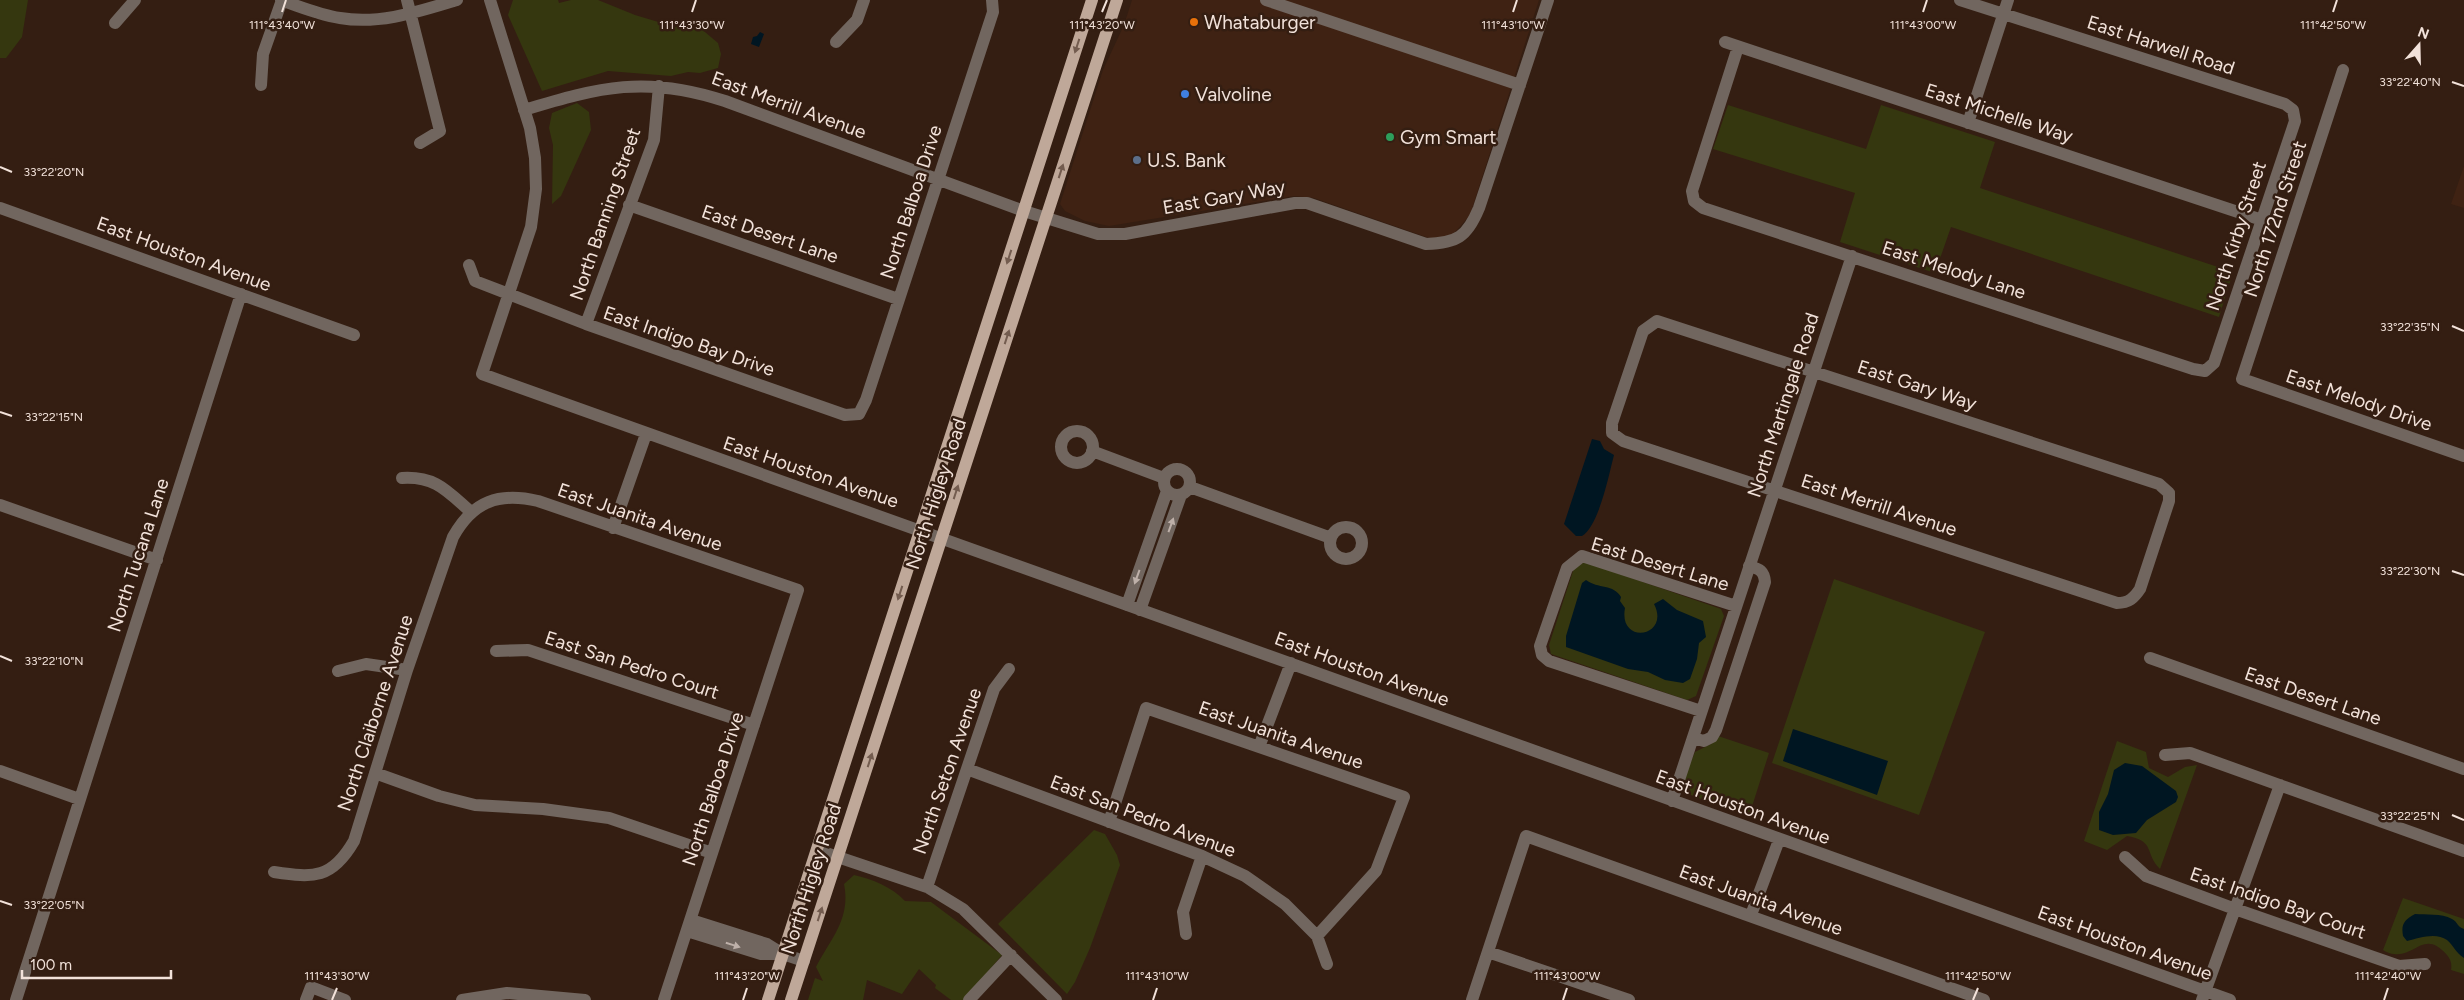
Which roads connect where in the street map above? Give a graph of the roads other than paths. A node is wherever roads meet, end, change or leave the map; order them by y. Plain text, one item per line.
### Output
1 (135, 0) edge
2 (281, 0) edge
3 (407, 0) edge
4 (458, 0) edge
5 (490, 0) edge
6 (864, 0) edge
7 (992, 0) edge
8 (1092, 0) edge
9 (1117, 0) edge
10 (1266, 0) edge
11 (1548, 0) edge
12 (1960, 0) edge
13 (2008, 0) edge
14 (410, 13) junction
15 (2004, 14) junction
16 (115, 23) dead end
17 (836, 42) dead end
18 (1725, 42) dead end
19 (1738, 47) junction
20 (2343, 70) dead end
21 (262, 85) dead end
22 (1520, 85) junction
23 (659, 86) junction
24 (524, 110) junction
25 (2293, 110) joint
26 (1968, 123) junction
27 (420, 143) dead end
28 (939, 179) junction
29 (629, 205) junction
30 (0, 208) edge
31 (1035, 214) junction
32 (2262, 220) junction
33 (1852, 256) junction
34 (469, 265) dead end
35 (241, 294) junction
36 (509, 295) junction
37 (898, 299) junction
38 (586, 324) junction
39 (354, 335) dead end
40 (1814, 370) junction
41 (2205, 371) joint
42 (2242, 379) joint
43 (859, 414) joint
44 (646, 434) junction
45 (1612, 434) joint
46 (1092, 451) dead end
47 (2464, 456) edge
48 (402, 478) dead end
49 (1164, 478) junction
50 (1167, 491) junction
51 (1186, 491) junction
52 (1774, 491) junction
53 (0, 505) edge
54 (471, 512) junction
55 (613, 528) junction
56 (920, 530) junction
57 (942, 538) junction
58 (1331, 538) dead end
59 (157, 560) junction
60 (1749, 566) junction
61 (798, 590) joint
62 (2135, 597) joint
63 (1127, 605) junction
64 (1736, 606) junction
65 (1140, 610) junction
66 (496, 651) dead end
67 (2150, 658) dead end
68 (1291, 663) junction
69 (1009, 669) dead end
70 (407, 670) junction
71 (338, 671) dead end
72 (1702, 711) junction
73 (754, 725) junction
74 (1693, 738) junction
75 (1259, 747) junction
76 (2165, 755) dead end
77 (967, 769) junction
78 (2464, 769) edge
79 (0, 771) edge
80 (375, 773) junction
81 (2280, 785) junction
82 (79, 799) junction
83 (1672, 801) junction
84 (1109, 822) junction
85 (1779, 840) junction
86 (817, 850) junction
87 (2464, 851) edge
88 (712, 853) junction
89 (1202, 856) junction
90 (838, 857) junction
91 (2125, 857) dead end
92 (274, 872) dead end
93 (927, 887) junction
94 (2235, 909) junction
95 (1751, 915) junction
96 (689, 925) junction
97 (1186, 934) dead end
98 (1317, 936) junction
99 (1488, 952) junction
100 (783, 954) junction
101 (1011, 955) junction
102 (804, 961) junction
103 (1327, 964) dead end
104 (2425, 964) dead end
105 (2203, 995) edge
106 (16, 1000) edge
107 (306, 1000) edge
108 (345, 1000) edge
109 (462, 1000) edge
110 (585, 1000) edge
111 (664, 1000) edge
112 (768, 1000) edge
113 (792, 1000) edge
114 (969, 1000) edge
115 (1056, 1000) edge
116 (1472, 1000) edge
117 (1628, 1000) edge
118 (1984, 1000) edge
119 (2230, 1000) edge

1 - 16 street
2 - 14 street
2 - 21 street
3 - 14 street
4 - 14 street
5 - 24 street
6 - 17 street
7 - 28 street, North Balboa Drive
8 -> 31 main road, North Higley Road
31 -> 9 main road, North Higley Road
10 - 22 street
11 - 22 street
12 - 15 street, East Harwell Road
13 - 15 street
14 - 27 street
15 - 25 street, East Harwell Road
15 - 26 street
18 - 19 street, East Michelle Way
19 - 26 street, East Michelle Way
19 - 33 street, East Melody Lane
20 - 42 street, North 172nd Street
22 - 31 street, East Gary Way
23 - 24 street, East Merrill Avenue
23 - 28 street, East Merrill Avenue
23 - 29 street, North Banning Street
24 - 36 street
25 - 32 street, North Kirby Street
26 - 32 street, East Michelle Way
28 - 31 street, East Merrill Avenue
28 - 37 street, North Balboa Drive
29 - 37 street, East Desert Lane
29 - 38 street, North Banning Street
30 - 35 street, East Houston Avenue
31 -> 56 main road, North Higley Road
57 -> 31 main road, North Higley Road
32 - 41 street, North Kirby Street
33 - 40 street, North Martingale Road
33 - 41 street, East Melody Lane
34 - 36 street
35 - 39 street, East Houston Avenue
35 - 59 street, North Tucana Lane
36 - 38 street, East Indigo Bay Drive
36 - 44 street, East Houston Avenue
37 - 43 street, North Balboa Drive
38 - 43 street, East Indigo Bay Drive
40 - 45 street, East Gary Way
40 - 52 street, North Martingale Road
40 - 62 street, East Gary Way
42 - 47 street, East Melody Drive
44 - 55 street
44 - 56 street, East Houston Avenue
45 - 52 street, East Merrill Avenue
46 - 49 street
48 - 54 street
49 - 50 street
49 - 51 street
50 - 51 street
50 -> 63 street
51 - 58 street
65 -> 51 street
52 - 60 street, North Martingale Road
52 - 62 street, East Merrill Avenue
53 - 59 street
54 - 55 street, East Juanita Avenue
54 - 70 street, North Claiborne Avenue
55 - 61 street, East Juanita Avenue
56 - 57 street, East Houston Avenue
56 -> 86 main road, North Higley Road
57 - 63 street, East Houston Avenue
90 -> 57 main road, North Higley Road
59 - 82 street, North Tucana Lane
60 - 64 street, North Martingale Road
60 - 74 street
61 - 73 street, North Balboa Drive
63 - 65 street, East Houston Avenue
64 - 72 street, North Martingale Road
64 - 72 street, East Desert Lane
65 - 68 street, East Houston Avenue
66 - 73 street, East San Pedro Court
67 - 78 street, East Desert Lane
68 - 75 street
68 - 83 street, East Houston Avenue
69 - 77 street, North Seton Avenue
70 - 71 street
70 - 80 street, North Claiborne Avenue
72 - 74 street, North Martingale Road
73 - 88 street, North Balboa Drive
74 - 83 street, North Martingale Road
75 - 84 street, East Juanita Avenue
75 - 98 street, East Juanita Avenue
76 - 81 street
77 - 84 street, East San Pedro Avenue
77 - 93 street, North Seton Avenue
79 - 82 street
80 - 88 street
80 - 92 street, North Claiborne Avenue
81 - 87 street
81 - 94 street
82 - 106 street, North Tucana Lane
83 - 85 street, East Houston Avenue
84 - 89 street, East San Pedro Avenue
85 - 95 street
85 - 105 street, East Houston Avenue
86 - 90 street
86 - 100 main road, North Higley Road
88 - 96 street, North Balboa Drive
89 - 97 street
89 - 98 street, East San Pedro Avenue
90 - 93 street
102 -> 90 main road, North Higley Road
91 - 94 street, East Indigo Bay Court
93 - 101 street
94 - 104 street, East Indigo Bay Court
94 - 105 street
95 - 99 street, East Juanita Avenue
95 - 118 street, East Juanita Avenue
96 - 100 street
96 - 111 street, North Balboa Drive
98 - 103 street, East San Pedro Avenue
99 - 116 street
99 - 117 street
100 - 102 street
100 - 112 main road, North Higley Road
101 - 114 street
101 - 115 street
102 - 113 main road, North Higley Road
105 - 119 street, East Houston Avenue
107 - 108 street
109 - 110 street

